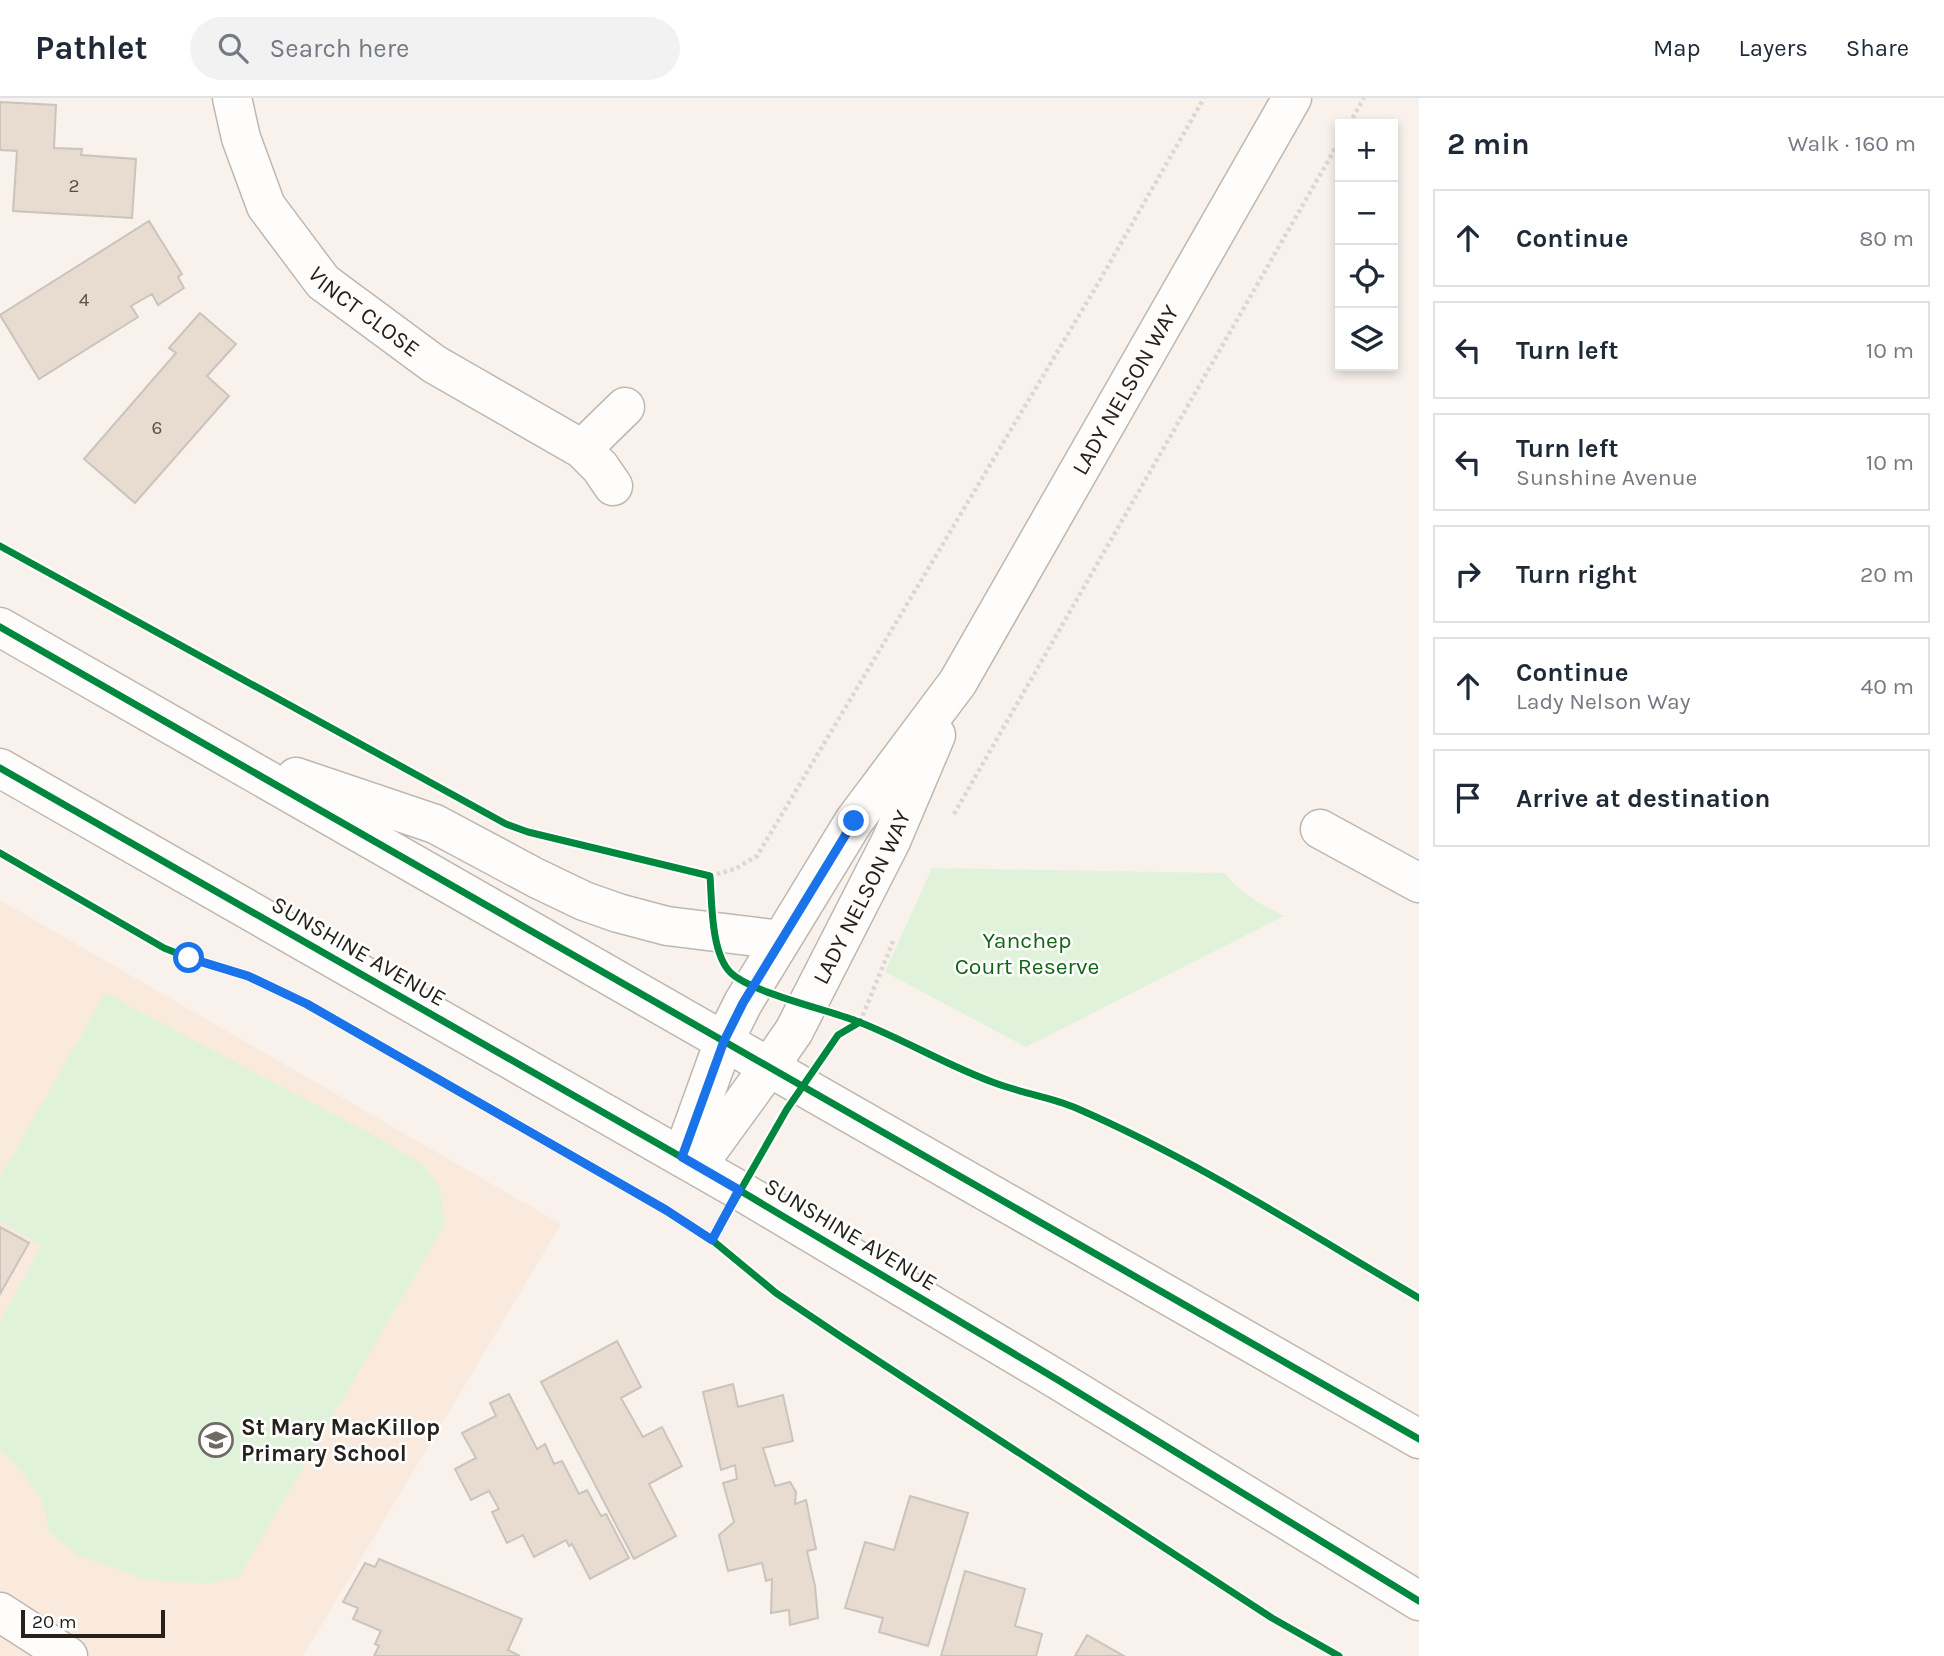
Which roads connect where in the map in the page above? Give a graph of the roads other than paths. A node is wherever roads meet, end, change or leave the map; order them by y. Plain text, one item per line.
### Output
1 (232, 98) edge
2 (1292, 98) edge
3 (625, 407) dead end
4 (582, 449) junction
5 (613, 486) dead end
6 (0, 627) edge
7 (958, 682) junction
8 (211, 748) junction
9 (0, 768) edge
10 (1320, 829) dead end
11 (1419, 883) edge
12 (781, 940) junction
13 (724, 1041) junction
14 (769, 1067) junction
15 (690, 1161) junction
16 (1419, 1439) edge
17 (1419, 1601) edge
18 (0, 1612) edge
19 (68, 1656) edge

1 - 4 main road, VINCT CLOSE
2 - 7 main road, LADY NELSON WAY
3 - 4 main road
4 - 5 main road, VINCT CLOSE
6 - 8 main road
7 - 12 main road, LADY NELSON WAY
7 - 14 main road, LADY NELSON WAY
8 - 12 main road
8 - 13 main road
9 - 15 main road, SUNSHINE AVENUE
10 - 11 main road
12 - 13 main road, LADY NELSON WAY
13 - 14 main road
13 - 15 main road, LADY NELSON WAY
14 - 15 main road, LADY NELSON WAY
14 - 16 main road
15 - 17 main road, SUNSHINE AVENUE
18 - 19 main road

